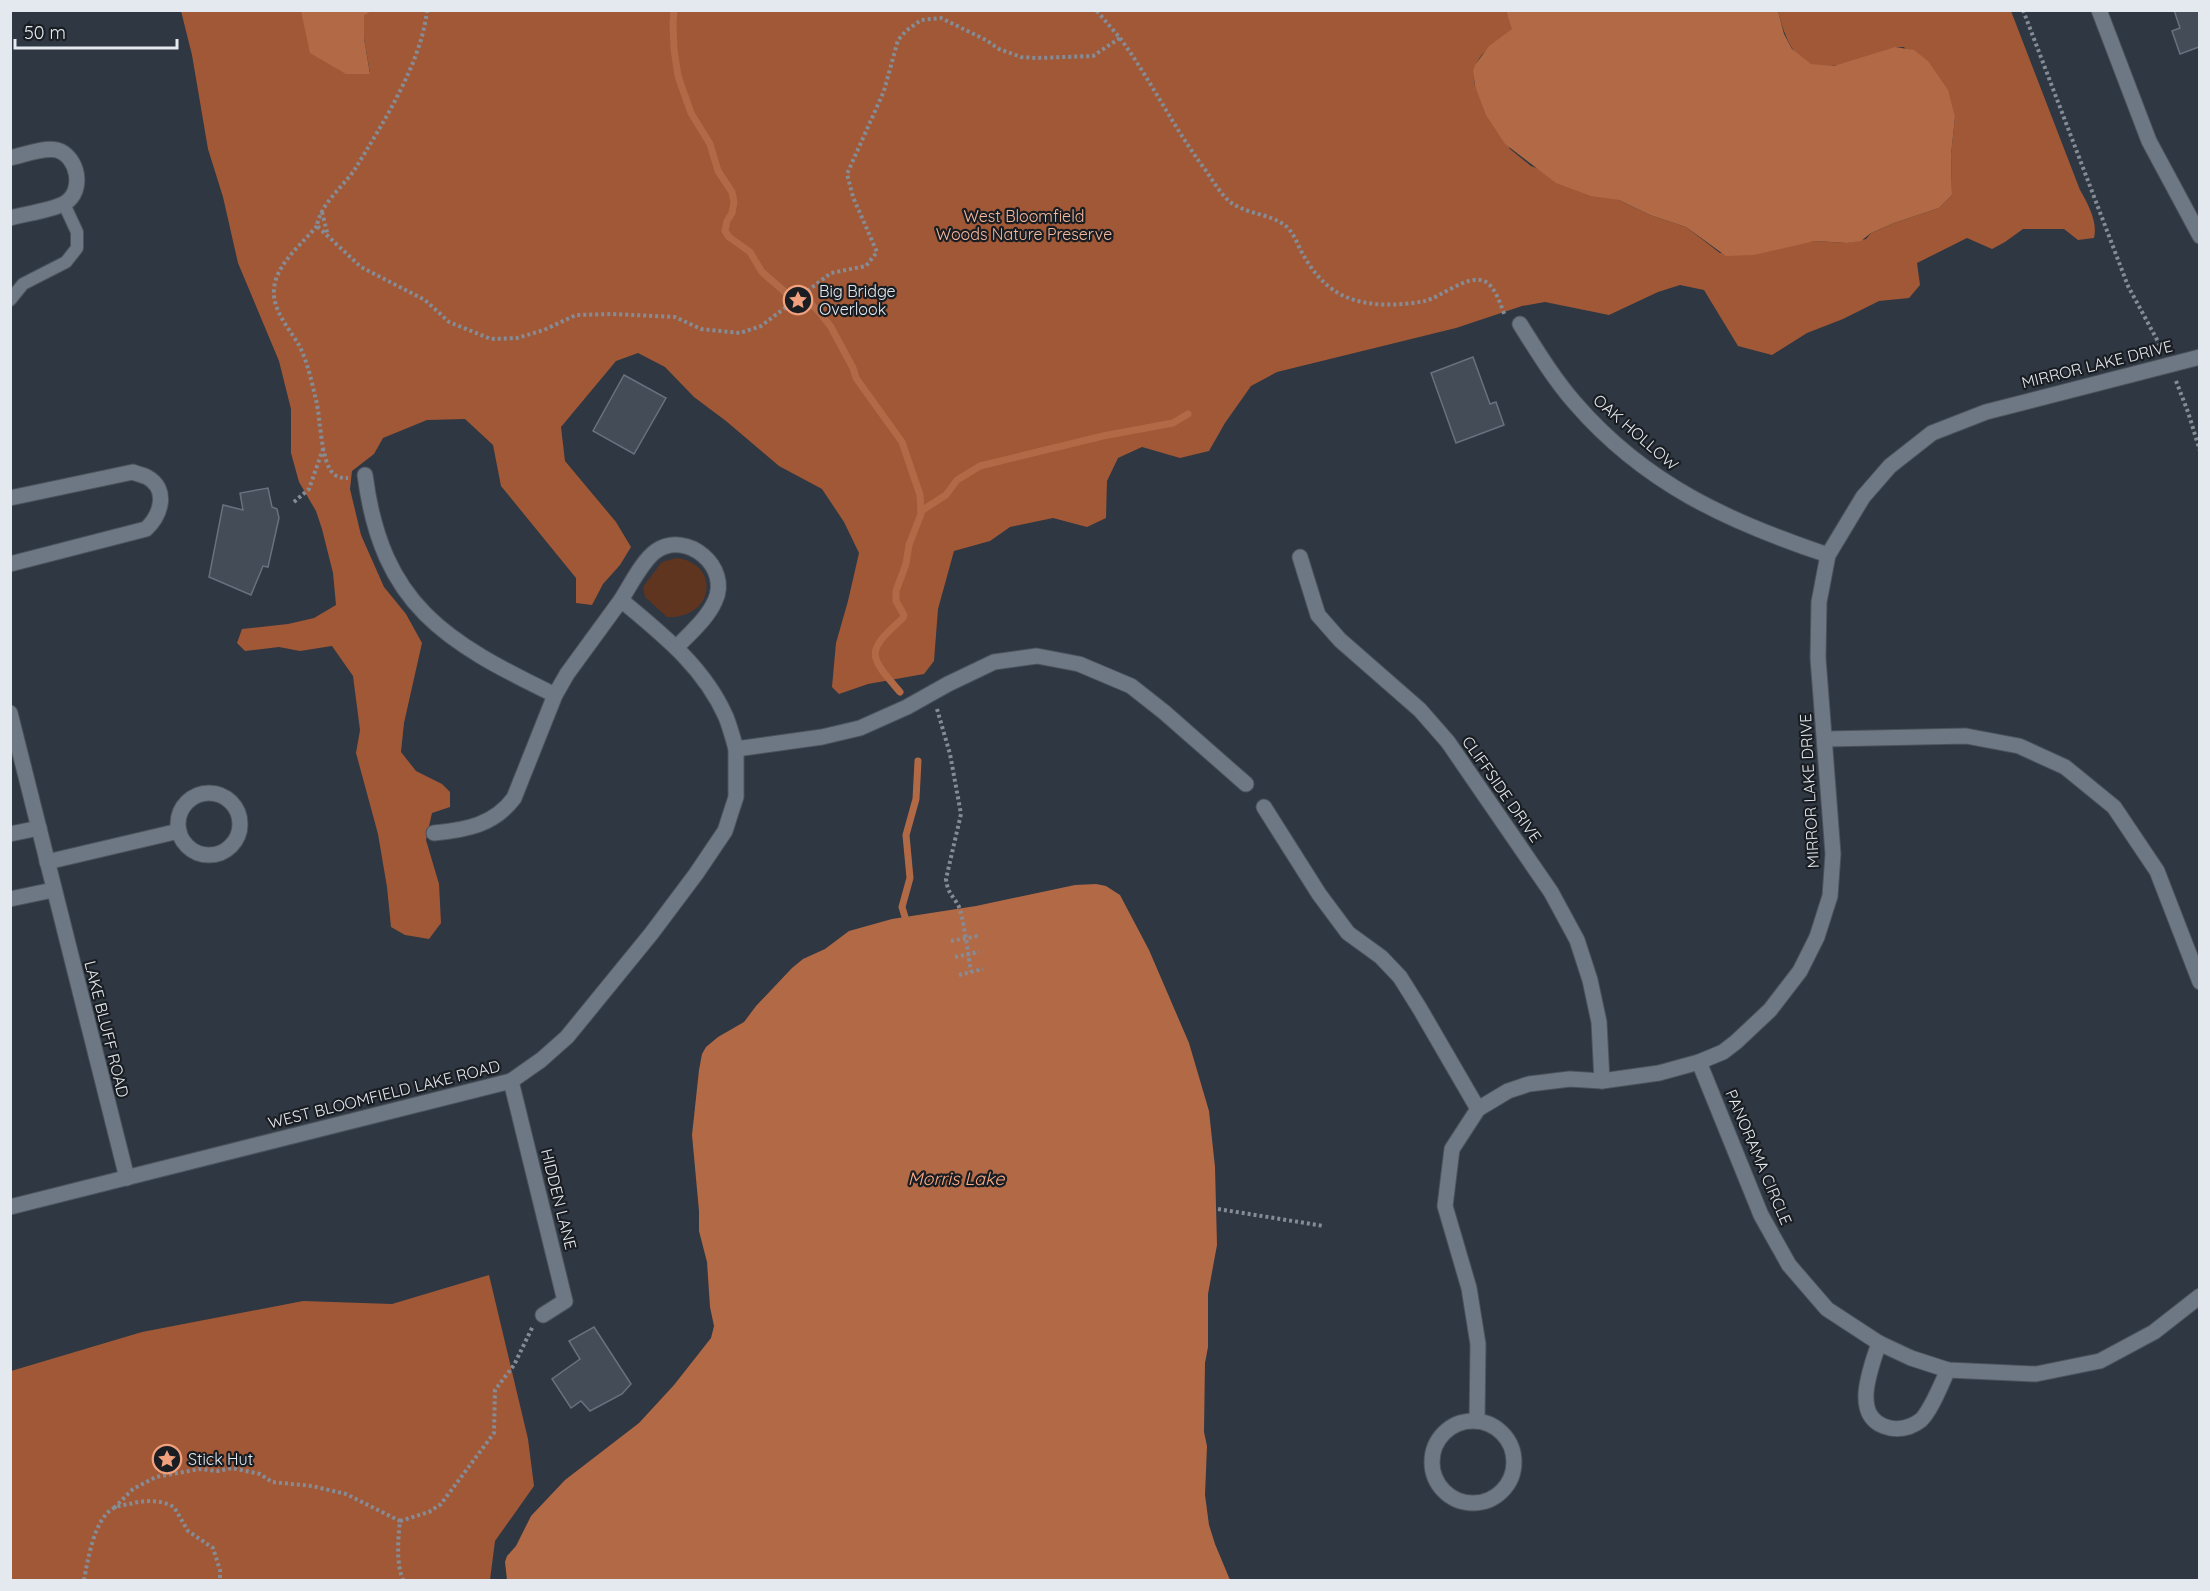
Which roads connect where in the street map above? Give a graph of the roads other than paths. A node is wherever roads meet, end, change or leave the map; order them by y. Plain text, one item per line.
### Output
1 (2099, 10) edge
2 (10, 158) edge
3 (64, 204) junction
4 (10, 218) edge
5 (2199, 236) edge
6 (10, 300) edge
7 (1521, 326) road end
8 (2199, 357) edge
9 (365, 477) road end
10 (10, 498) edge
11 (1828, 555) junction
12 (1300, 557) dead end
13 (10, 564) edge
14 (621, 600) junction
15 (677, 647) junction
16 (555, 695) junction
17 (10, 713) edge
18 (1826, 739) junction
19 (736, 749) junction
20 (1246, 784) dead end
21 (1264, 807) dead end
22 (39, 828) junction
23 (178, 831) junction
24 (434, 833) dead end
25 (10, 834) edge
26 (47, 862) junction
27 (53, 890) junction
28 (10, 899) edge
29 (2199, 982) edge
30 (1699, 1062) junction
31 (511, 1081) junction
32 (1602, 1081) junction
33 (1478, 1109) junction
34 (127, 1178) junction
35 (10, 1207) edge
36 (2199, 1296) edge
37 (543, 1315) road end
38 (1879, 1343) junction
39 (1948, 1370) junction
40 (1477, 1421) junction

1 - 5 street
2 - 3 street
3 - 4 street
3 - 6 lane
7 - 11 street, OAK HOLLOW
8 - 11 street, MIRROR LAKE DRIVE
9 - 16 street
10 - 13 street
11 - 18 street, MIRROR LAKE DRIVE
12 - 32 street, CLIFFSIDE DRIVE
14 - 15 street
14 - 15 street
14 - 16 street
15 - 19 street, WEST BLOOMFIELD LAKE ROAD
16 - 24 street
17 - 22 street, LAKE BLUFF ROAD
18 - 29 street
18 - 30 street, MIRROR LAKE DRIVE
19 - 20 street
19 - 31 street, WEST BLOOMFIELD LAKE ROAD
21 - 33 street
22 - 25 street
22 - 26 street, LAKE BLUFF ROAD
23 - 23 street
23 - 26 street
26 - 27 street, LAKE BLUFF ROAD
27 - 28 street
27 - 34 street, LAKE BLUFF ROAD
30 - 32 street, MIRROR LAKE DRIVE
30 - 38 street, PANORAMA CIRCLE
31 - 34 street, WEST BLOOMFIELD LAKE ROAD
31 - 37 street, HIDDEN LANE
32 - 33 street, MIRROR LAKE DRIVE
33 - 40 street
34 - 35 street, WEST BLOOMFIELD LAKE ROAD
36 - 39 street, PANORAMA CIRCLE
38 - 39 street, PANORAMA CIRCLE
38 - 39 street
40 - 40 street

